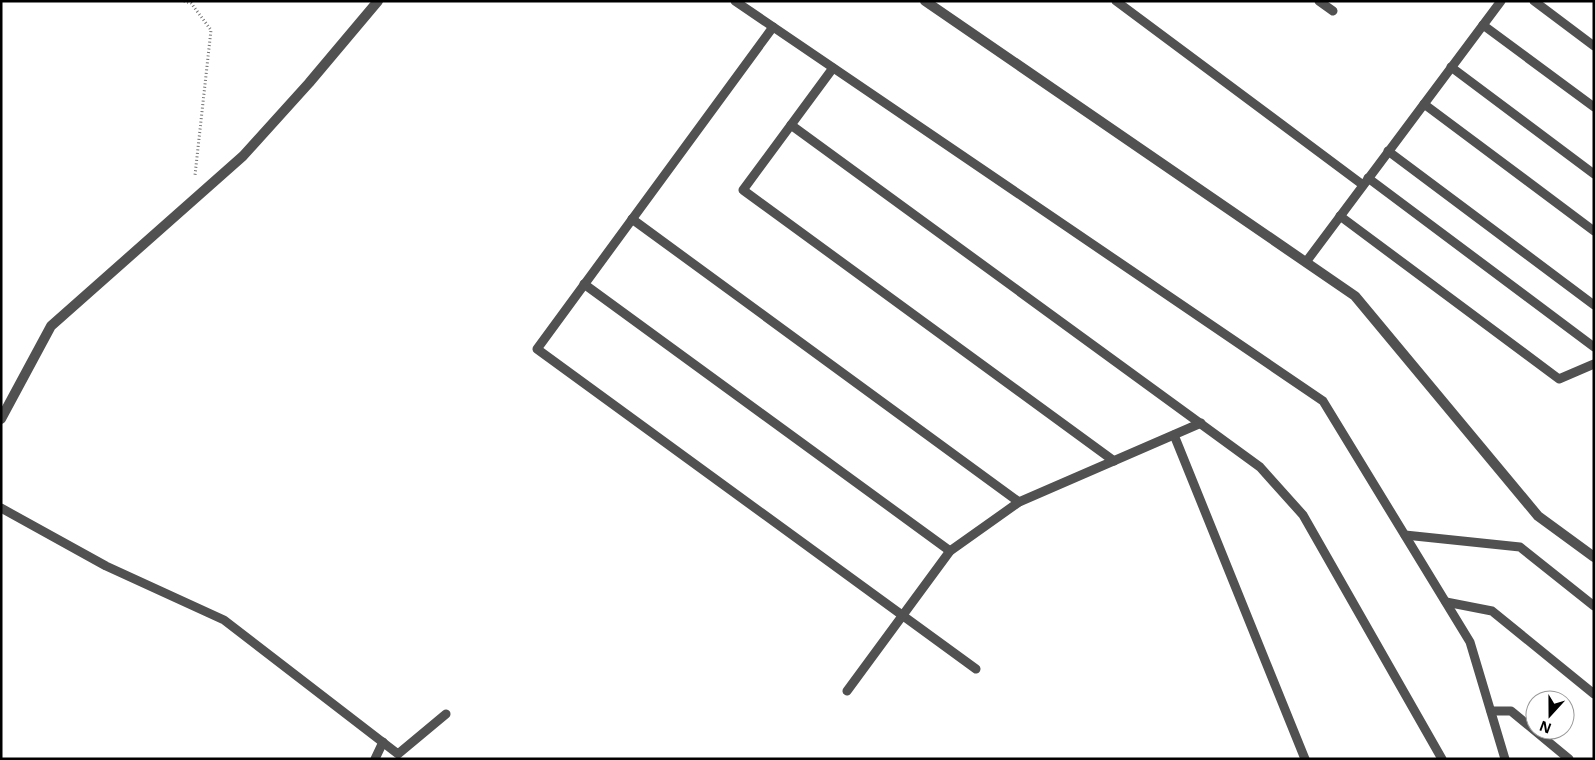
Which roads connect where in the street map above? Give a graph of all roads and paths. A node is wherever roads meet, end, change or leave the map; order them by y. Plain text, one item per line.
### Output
1 (184, 1) edge
2 (378, 1) edge
3 (735, 1) edge
4 (925, 1) edge
5 (1116, 1) edge
6 (1319, 1) edge
7 (1500, 1) edge
8 (1534, 1) edge
9 (1333, 11) dead end
10 (1483, 25) junction
11 (773, 27) junction
12 (1594, 46) edge
13 (1451, 67) junction
14 (833, 68) junction
15 (1424, 104) junction
16 (1594, 107) edge
17 (791, 125) junction
18 (1388, 151) junction
19 (1594, 174) edge
20 (1365, 182) junction
21 (193, 201) junction
22 (1340, 216) junction
23 (632, 219) junction
24 (1594, 231) edge
25 (1306, 262) junction
26 (584, 284) junction
27 (1594, 305) edge
28 (1594, 347) edge
29 (1594, 364) edge
30 (1, 419) edge
31 (1201, 424) junction
32 (1174, 435) junction
33 (1114, 460) junction
34 (1019, 502) junction
35 (1, 508) edge
36 (1405, 535) junction
37 (950, 551) junction
38 (1594, 557) edge
39 (1446, 602) junction
40 (1594, 606) edge
41 (903, 616) junction
42 (976, 669) dead end
43 (847, 691) dead end
44 (1594, 694) edge
45 (1491, 711) junction
46 (446, 714) dead end
47 (382, 742) junction
48 (375, 759) edge
49 (1305, 759) edge
50 (1442, 759) edge
51 (1505, 759) edge
52 (1569, 759) edge

1 - 21 path
2 - 21 street
3 - 11 lane
4 - 25 street
5 - 20 lane
6 - 9 lane
7 - 10 lane
8 - 12 lane
10 - 13 lane
10 - 16 lane
11 - 14 lane
11 - 23 lane
13 - 15 lane
13 - 19 lane
14 - 17 lane
14 - 36 lane
15 - 18 lane
15 - 24 lane
17 - 31 lane
17 - 33 lane
18 - 20 lane
18 - 27 lane
20 - 22 lane
20 - 28 lane
21 - 30 street
22 - 25 lane
22 - 29 lane
23 - 26 lane
23 - 34 lane
25 - 38 street
26 - 37 lane
26 - 41 lane
31 - 32 lane
31 - 50 lane
32 - 33 lane
32 - 49 lane
33 - 34 lane
34 - 37 lane
35 - 47 lane
36 - 39 lane
36 - 40 lane
37 - 41 lane
39 - 44 lane
39 - 45 lane
41 - 42 lane
41 - 43 lane
45 - 51 lane
45 - 52 lane
46 - 47 lane
47 - 48 lane

